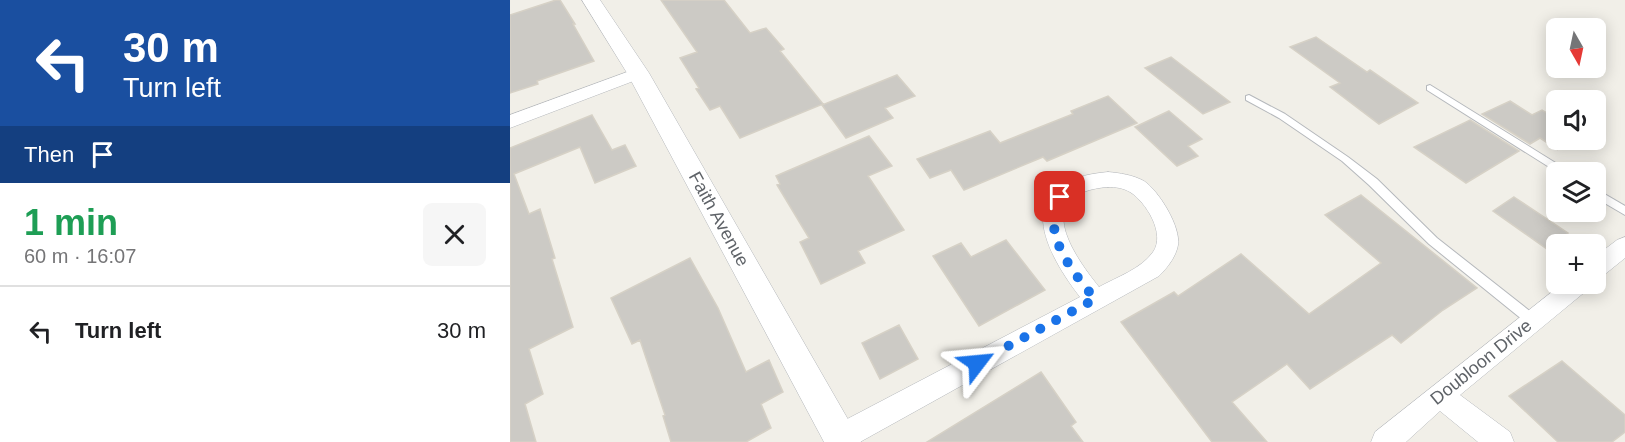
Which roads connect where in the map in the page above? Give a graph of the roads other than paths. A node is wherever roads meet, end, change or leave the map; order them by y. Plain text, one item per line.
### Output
1 (591, 0) edge
2 (638, 73) junction
3 (1430, 88) dead end
4 (1249, 98) dead end
5 (510, 122) edge
6 (1548, 162) edge
7 (1606, 199) edge
8 (1625, 211) edge
9 (1625, 246) edge
10 (1606, 261) edge
11 (1565, 294) edge
12 (1095, 299) junction
13 (1532, 320) junction
14 (1440, 395) junction
15 (842, 440) edge
16 (1385, 442) edge
17 (1500, 442) edge

1 - 2 street, Faith Avenue
2 - 5 street
2 - 15 street, Faith Avenue
3 - 6 lane
4 - 13 lane
7 - 8 lane
9 - 10 street
11 - 13 street, Doubloon Drive
12 - 12 street
12 - 15 street
13 - 14 street, Doubloon Drive
14 - 16 street, Doubloon Drive
14 - 17 street

